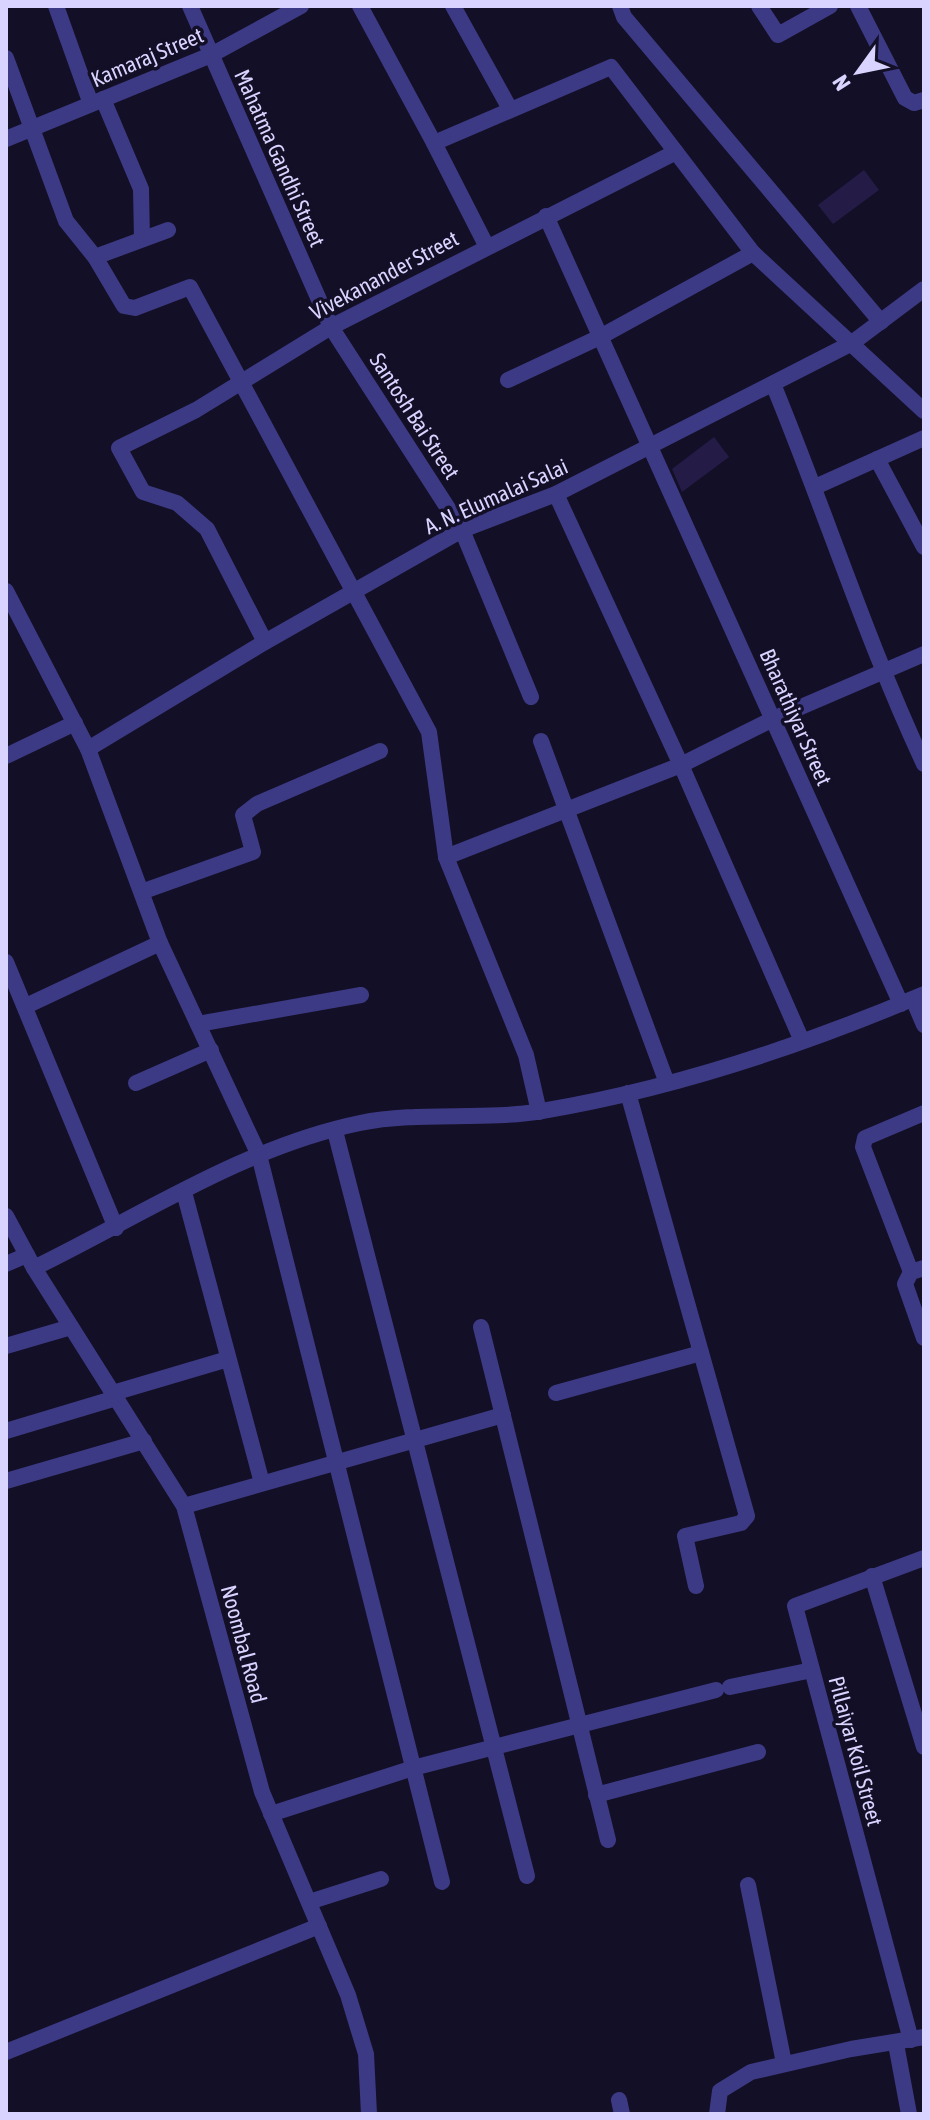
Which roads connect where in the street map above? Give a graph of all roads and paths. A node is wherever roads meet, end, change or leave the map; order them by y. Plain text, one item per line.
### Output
1 (56, 6) edge
2 (190, 6) edge
3 (301, 6) edge
4 (360, 6) edge
5 (453, 6) edge
6 (620, 6) edge
7 (759, 6) edge
8 (830, 6) edge
9 (858, 6) edge
10 (211, 55) junction
11 (6, 58) edge
12 (924, 100) edge
13 (97, 101) junction
14 (510, 109) junction
15 (30, 128) junction
16 (6, 139) edge
17 (434, 143) junction
18 (676, 152) junction
19 (546, 216) junction
20 (168, 230) dead end
21 (142, 239) junction
22 (486, 245) junction
23 (753, 253) junction
24 (95, 257) junction
25 (924, 289) edge
26 (881, 322) junction
27 (331, 327) junction
28 (600, 337) junction
29 (852, 343) junction
30 (508, 380) dead end
31 (242, 381) junction
32 (773, 384) junction
33 (924, 411) edge
34 (924, 438) edge
35 (649, 449) junction
36 (877, 459) junction
37 (815, 487) junction
38 (556, 494) junction
39 (462, 530) junction
40 (924, 547) edge
41 (6, 591) edge
42 (353, 593) junction
43 (265, 642) junction
44 (924, 654) edge
45 (881, 673) junction
46 (531, 697) dead end
47 (773, 719) junction
48 (75, 723) junction
49 (541, 741) dead end
50 (88, 749) junction
51 (380, 751) dead end
52 (6, 756) edge
53 (924, 764) edge
54 (681, 765) junction
55 (564, 811) junction
56 (446, 857) junction
57 (144, 891) junction
58 (160, 943) junction
59 (6, 962) edge
60 (361, 995) dead end
61 (912, 999) edge
62 (26, 1006) junction
63 (198, 1024) junction
64 (924, 1025) edge
65 (802, 1041) junction
66 (211, 1050) junction
67 (136, 1083) dead end
68 (667, 1083) junction
69 (628, 1093) junction
70 (539, 1112) junction
71 (924, 1113) edge
72 (335, 1131) junction
73 (259, 1155) junction
74 (184, 1192) junction
75 (6, 1216) edge
76 (116, 1228) junction
77 (31, 1262) junction
78 (6, 1264) edge
79 (918, 1270) edge
80 (71, 1327) junction
81 (481, 1327) dead end
82 (924, 1338) edge
83 (6, 1346) edge
84 (701, 1353) junction
85 (228, 1359) junction
86 (556, 1393) dead end
87 (114, 1395) junction
88 (503, 1415) junction
89 (6, 1431) edge
90 (415, 1439) junction
91 (144, 1441) junction
92 (337, 1460) junction
93 (6, 1481) edge
94 (262, 1483) junction
95 (184, 1506) junction
96 (924, 1558) edge
97 (872, 1576) junction
98 (696, 1586) dead end
99 (812, 1670) junction
100 (578, 1725) junction
101 (494, 1747) junction
102 (924, 1747) edge
103 (758, 1752) dead end
104 (413, 1768) junction
105 (596, 1795) junction
106 (271, 1814) junction
107 (608, 1840) dead end
108 (527, 1876) dead end
109 (381, 1879) dead end
110 (442, 1882) dead end
111 (748, 1885) dead end
112 (309, 1902) junction
113 (319, 1926) junction
114 (910, 2040) edge
115 (6, 2052) edge
116 (784, 2063) junction
117 (369, 2114) edge
118 (717, 2114) edge
119 (909, 2114) edge

1 - 13 street
2 - 10 street, Mahatma Gandhi Street
3 - 10 street, Kamaraj Street
4 - 17 street
5 - 14 street
6 - 26 street
7 - 8 street
9 - 12 street
10 - 13 street, Kamaraj Street
10 - 27 street, Mahatma Gandhi Street
11 - 15 street
13 - 15 street, Kamaraj Street
13 - 21 street
14 - 17 street
14 - 18 street
15 - 16 street, Kamaraj Street
15 - 24 street
17 - 22 street
18 - 19 street, Vivekanander Street
18 - 23 street
19 - 22 street, Vivekanander Street
19 - 28 street, Bharathiyar Street
20 - 21 street
21 - 24 street
22 - 27 street, Vivekanander Street
23 - 28 street
23 - 29 street
24 - 31 street
25 - 26 street, A. N. Elumalai Salai
26 - 29 street, A. N. Elumalai Salai
27 - 31 street, Vivekanander Street
27 - 39 street, Santosh Bai Street
28 - 30 street
28 - 35 street, Bharathiyar Street
29 - 32 street, A. N. Elumalai Salai
29 - 33 street
31 - 42 street
31 - 43 street, Vivekanander Street
32 - 35 street, A. N. Elumalai Salai
32 - 37 street
34 - 36 street
35 - 38 street, A. N. Elumalai Salai
35 - 47 street, Bharathiyar Street
36 - 37 street
36 - 40 street
37 - 45 street
38 - 39 street, A. N. Elumalai Salai
38 - 54 street
39 - 42 street, A. N. Elumalai Salai
39 - 46 street, Santosh Bai Street
41 - 48 street
42 - 43 street, A. N. Elumalai Salai
42 - 56 street
43 - 50 street, A. N. Elumalai Salai
44 - 45 street
45 - 47 street
45 - 53 street
47 - 54 street
47 - 61 street, Bharathiyar Street
48 - 50 street
48 - 52 street
49 - 55 street
50 - 57 street
51 - 57 street
54 - 55 street
54 - 65 street
55 - 56 street
55 - 68 street
56 - 70 street
57 - 58 street
58 - 62 street
58 - 63 street
59 - 62 street
60 - 63 street
61 - 64 street, Bharathiyar Street
61 - 65 street
62 - 76 street
63 - 66 street
65 - 68 street
66 - 67 street
66 - 73 street
68 - 69 street
69 - 70 street
69 - 84 street
70 - 72 street
71 - 79 street
72 - 73 street
72 - 90 street
73 - 74 street
73 - 92 street
74 - 76 street
74 - 85 street
75 - 77 street, Noombal Road
76 - 77 street
77 - 78 street
77 - 80 street, Noombal Road
79 - 82 street
80 - 83 street
80 - 87 street, Noombal Road
81 - 88 street
84 - 86 street
84 - 98 street
85 - 87 street
85 - 94 street
87 - 89 street
87 - 91 street, Noombal Road
88 - 90 street
88 - 100 street
90 - 92 street
90 - 101 street
91 - 93 street
91 - 95 street, Noombal Road
92 - 94 street
92 - 104 street
94 - 95 street
95 - 106 street, Noombal Road
96 - 97 street, Pillaiyar Koil Street
97 - 99 street, Pillaiyar Koil Street
97 - 102 street
99 - 100 street
99 - 114 street, Pillaiyar Koil Street
100 - 101 street
100 - 105 street
101 - 104 street
101 - 108 street
103 - 105 street
104 - 106 street
104 - 110 street
105 - 107 street
106 - 112 street, Noombal Road
109 - 112 street
111 - 116 street
112 - 113 street, Noombal Road
113 - 115 street
113 - 117 street, Noombal Road
114 - 116 street
114 - 119 street, Pillaiyar Koil Street
116 - 118 street

